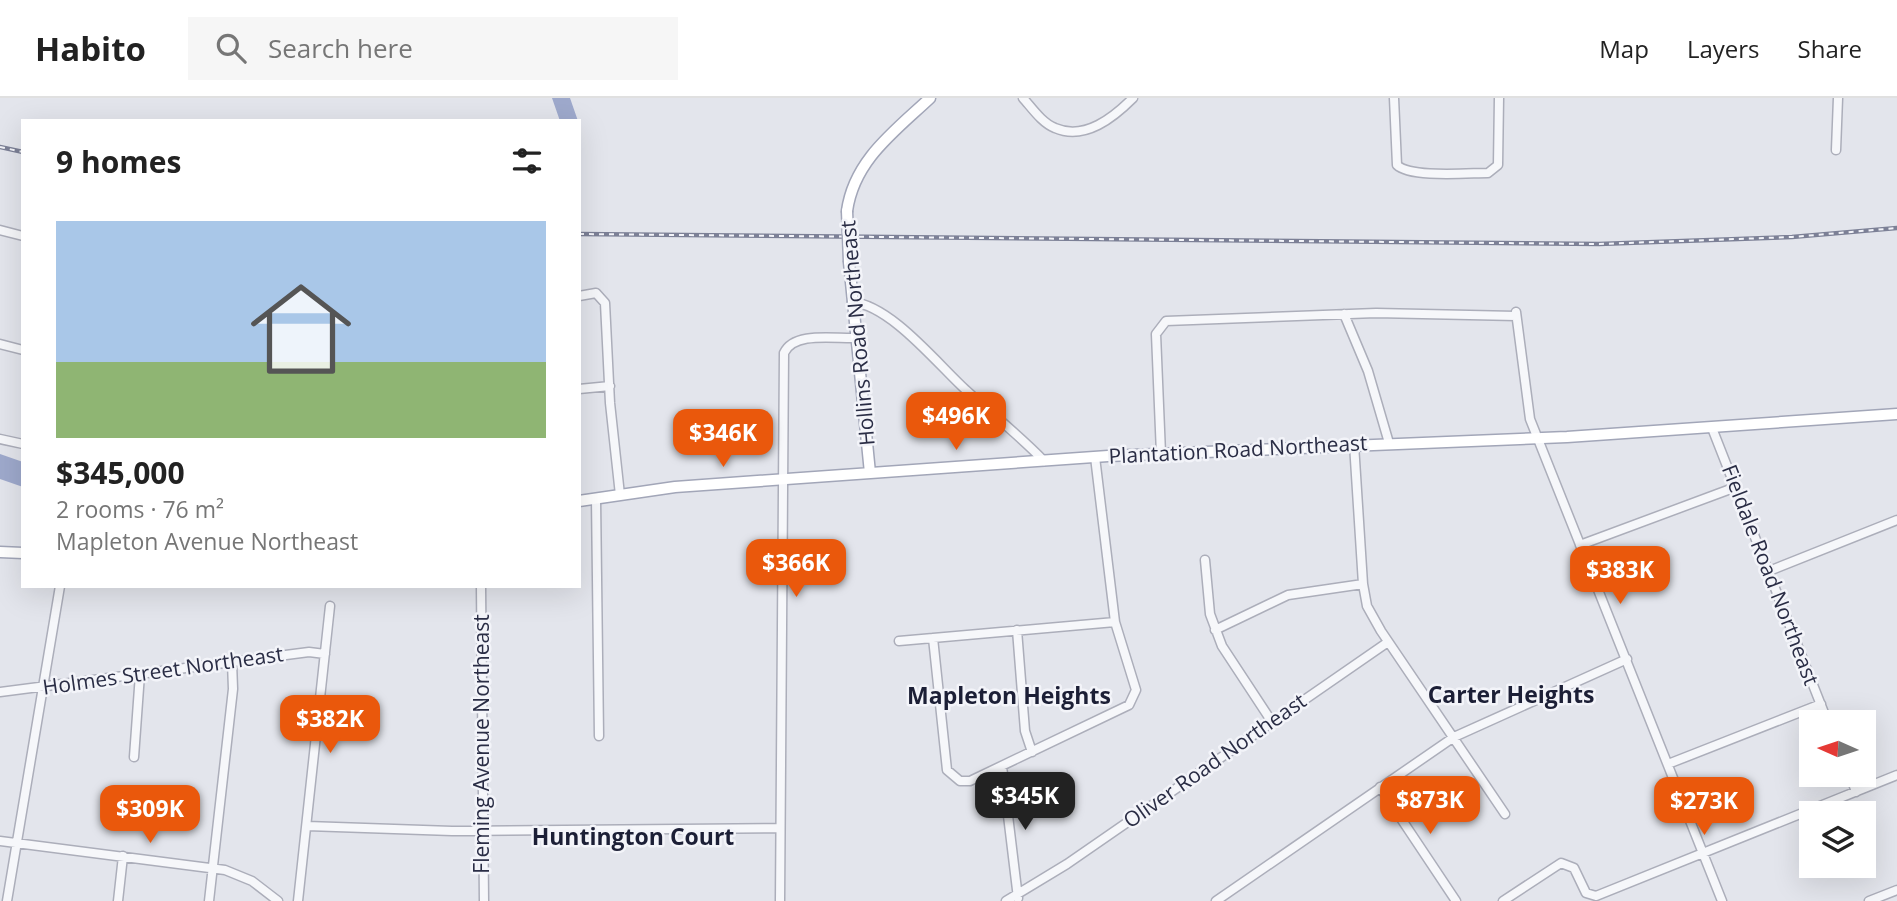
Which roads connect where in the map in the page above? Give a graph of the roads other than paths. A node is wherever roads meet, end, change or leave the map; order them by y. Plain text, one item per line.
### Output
1 (930, 98) edge
2 (1023, 98) edge
3 (1133, 98) edge
4 (1394, 98) edge
5 (1499, 98) edge
6 (1838, 98) edge
7 (1836, 150) dead end
8 (0, 230) edge
9 (21, 235) edge
10 (581, 296) edge
11 (852, 302) junction
12 (1344, 314) junction
13 (856, 338) junction
14 (0, 345) edge
15 (21, 350) edge
16 (610, 386) junction
17 (581, 389) edge
18 (1897, 414) edge
19 (1712, 428) junction
20 (1537, 438) junction
21 (0, 439) edge
22 (1389, 443) junction
23 (21, 444) edge
24 (1354, 444) junction
25 (1161, 454) junction
26 (1095, 457) junction
27 (1044, 461) junction
28 (870, 473) junction
29 (781, 480) junction
30 (1736, 487) junction
31 (620, 495) junction
32 (596, 499) junction
33 (581, 501) edge
34 (1897, 520) edge
35 (1580, 545) junction
36 (0, 552) edge
37 (21, 553) edge
38 (1205, 560) dead end
39 (1769, 571) junction
40 (1363, 584) junction
41 (60, 588) edge
42 (481, 588) edge
43 (330, 606) dead end
44 (1115, 622) junction
45 (1017, 630) junction
46 (1215, 630) junction
47 (933, 638) junction
48 (899, 640) dead end
49 (1388, 642) junction
50 (325, 654) junction
51 (1627, 659) junction
52 (232, 662) junction
53 (140, 674) junction
54 (44, 687) junction
55 (0, 692) edge
56 (1821, 704) junction
57 (1823, 710) edge
58 (1272, 722) junction
59 (599, 736) dead end
60 (1454, 737) junction
61 (1032, 752) junction
62 (134, 757) dead end
63 (1668, 764) junction
64 (1002, 766) junction
65 (1897, 775) edge
66 (1380, 787) junction
67 (1855, 788) edge
68 (1856, 792) junction
69 (1505, 814) dead end
70 (307, 826) junction
71 (780, 828) junction
72 (482, 830) junction
73 (0, 841) edge
74 (17, 843) junction
75 (1702, 853) junction
76 (123, 856) junction
77 (212, 868) junction
78 (1897, 890) edge
79 (1018, 898) edge
80 (7, 901) edge
81 (118, 901) edge
82 (209, 901) edge
83 (278, 901) edge
84 (298, 901) edge
85 (484, 901) edge
86 (779, 901) edge
87 (1006, 901) edge
88 (1216, 901) edge
89 (1456, 901) edge
90 (1503, 901) edge
91 (1722, 901) edge
92 (1869, 901) edge

1 - 11 main road, Hollins Road Northeast, bridge
2 - 3 street
4 - 5 street
6 - 7 street
8 - 9 street
10 - 16 street
11 - 13 main road, Hollins Road Northeast
11 - 27 street
12 - 20 street
12 - 22 street
12 - 25 street
13 - 28 main road, Hollins Road Northeast
13 - 29 street
14 - 15 street
16 - 17 street
16 - 31 street
18 - 19 main road, Plantation Road Northeast
19 - 20 main road, Plantation Road Northeast
19 - 30 street, Fieldale Road Northeast
20 - 22 main road, Plantation Road Northeast
20 - 35 street
21 - 23 street
22 - 24 main road, Plantation Road Northeast
24 - 25 main road, Plantation Road Northeast
24 - 40 street
25 - 26 main road, Plantation Road Northeast
26 - 27 main road, Plantation Road Northeast
26 - 44 street
27 - 28 main road, Plantation Road Northeast
28 - 29 main road, Plantation Road Northeast
29 - 31 main road, Plantation Road Northeast
29 - 71 street
30 - 35 street
30 - 39 street, Fieldale Road Northeast
31 - 32 main road, Plantation Road Northeast
32 - 33 main road, Plantation Road Northeast
32 - 59 street
34 - 39 street
35 - 51 street
36 - 37 main road
38 - 46 street
39 - 56 street, Fieldale Road Northeast
40 - 46 street
40 - 49 street
41 - 54 street
42 - 72 street, Fleming Avenue Northeast
43 - 50 street
44 - 45 street
44 - 61 street
45 - 47 street
45 - 61 street
46 - 58 street
47 - 48 street
47 - 64 street
49 - 58 street, Oliver Road Northeast
49 - 60 street
50 - 52 street, Holmes Street Northeast
50 - 70 street
51 - 60 street
51 - 63 street
52 - 53 street, Holmes Street Northeast
52 - 77 street
53 - 54 street, Holmes Street Northeast
53 - 62 street
54 - 55 street, Holmes Street Northeast
54 - 74 street
56 - 57 street, Fieldale Road Northeast
56 - 63 street
58 - 79 street, Oliver Road Northeast
60 - 66 street
60 - 69 street
61 - 64 street
63 - 75 street
64 - 79 street
65 - 68 street
66 - 88 street
66 - 89 street
67 - 68 street
68 - 75 street
70 - 72 street
70 - 84 street
71 - 72 street
71 - 86 street
72 - 85 street, Fleming Avenue Northeast
73 - 74 street
74 - 76 street
74 - 80 street
75 - 90 street
75 - 91 street
76 - 77 street
76 - 81 street
77 - 82 street
77 - 83 street
78 - 92 street
79 - 87 street, Oliver Road Northeast

